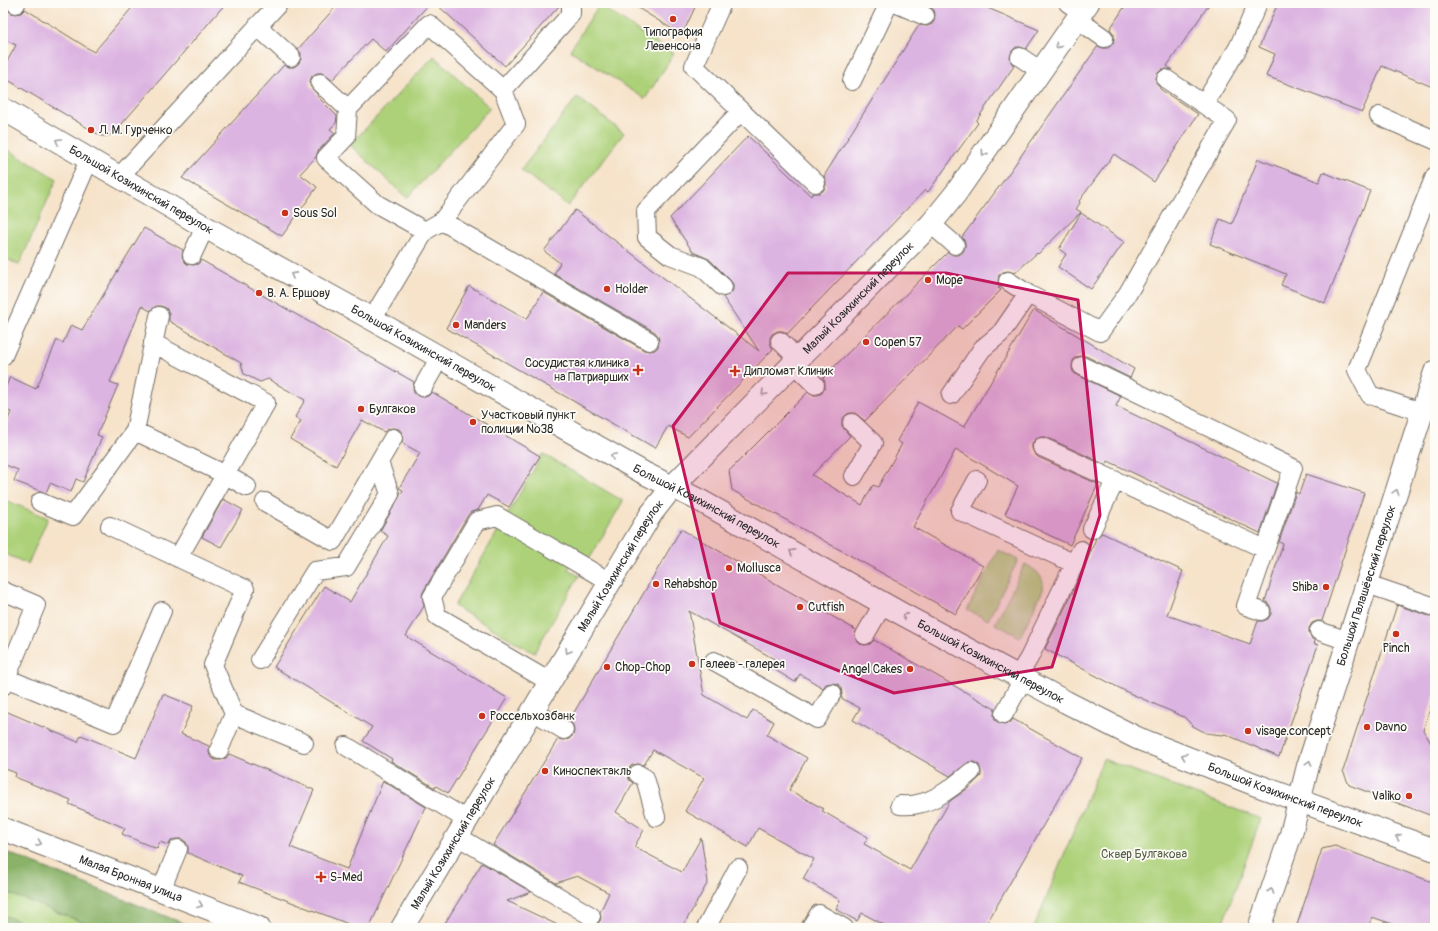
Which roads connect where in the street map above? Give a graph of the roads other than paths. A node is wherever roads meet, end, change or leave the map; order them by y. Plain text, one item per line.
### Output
1 (278, 3) edge
2 (571, 3) edge
3 (722, 3) edge
4 (889, 3) edge
5 (895, 3) edge
6 (1258, 3) edge
7 (1079, 9) edge
8 (925, 16) dead end
9 (257, 26) junction
10 (1104, 38) dead end
11 (291, 57) dead end
12 (1020, 57) dead end
13 (1041, 71) junction
14 (1166, 80) dead end
15 (852, 81) dead end
16 (320, 83) dead end
17 (503, 90) junction
18 (1204, 104) junction
19 (3, 109) edge
20 (348, 109) junction
21 (741, 111) junction
22 (1379, 116) dead end
23 (1435, 140) edge
24 (89, 160) junction
25 (1435, 176) edge
26 (119, 177) junction
27 (816, 183) dead end
28 (442, 221) junction
29 (931, 224) junction
30 (206, 227) junction
31 (425, 231) junction
32 (955, 245) dead end
33 (192, 255) dead end
34 (1008, 281) dead end
35 (723, 287) dead end
36 (1028, 294) junction
37 (159, 316) dead end
38 (372, 319) junction
39 (649, 341) dead end
40 (780, 341) dead end
41 (153, 343) junction
42 (3, 356) edge
43 (440, 357) junction
44 (796, 361) junction
45 (1082, 366) dead end
46 (1435, 372) edge
47 (815, 385) dead end
48 (423, 387) dead end
49 (951, 395) dead end
50 (1422, 412) junction
51 (852, 423) dead end
52 (135, 431) junction
53 (393, 438) dead end
54 (1042, 447) dead end
55 (379, 462) junction
56 (224, 474) junction
57 (854, 476) dead end
58 (977, 480) dead end
59 (1115, 481) junction
60 (673, 486) junction
61 (247, 488) dead end
62 (40, 502) dead end
63 (265, 502) dead end
64 (110, 526) dead end
65 (1092, 529) dead end
66 (1265, 549) junction
67 (178, 558) junction
68 (610, 582) junction
69 (1367, 584) junction
70 (3, 592) edge
71 (883, 604) junction
72 (1435, 607) edge
73 (162, 611) dead end
74 (1261, 611) dead end
75 (1319, 631) dead end
76 (865, 635) dead end
77 (1348, 641) junction
78 (260, 660) dead end
79 (714, 661) dead end
80 (1021, 678) junction
81 (5, 682) edge
82 (550, 682) junction
83 (832, 693) dead end
84 (533, 711) junction
85 (234, 714) junction
86 (1004, 714) dead end
87 (564, 730) dead end
88 (304, 744) dead end
89 (346, 746) dead end
90 (219, 750) dead end
91 (971, 772) dead end
92 (638, 774) dead end
93 (1298, 800) junction
94 (900, 805) dead end
95 (656, 817) dead end
96 (462, 828) junction
97 (3, 829) edge
98 (178, 849) dead end
99 (1435, 850) edge
100 (738, 868) dead end
101 (161, 890) junction
102 (592, 916) dead end
103 (259, 928) edge
104 (402, 928) edge
105 (706, 928) edge
106 (810, 928) edge
107 (844, 928) edge
108 (1259, 928) edge

1 - 9 lane
2 - 17 lane
3 - 21 lane
4 - 15 lane
5 - 8 lane
6 - 18 lane
7 - 10 lane
7 -> 13 street, Малый Козихинский переулок
9 - 11 lane
9 - 26 lane
12 - 13 lane
13 -> 29 street, Малый Козихинский переулок
14 - 18 lane
16 - 20 lane
17 - 20 lane
17 - 28 lane
18 - 36 lane
24 -> 19 street, Большой Козихинский переулок
20 - 31 lane
21 - 27 lane
21 - 35 lane
22 - 23 lane
24 - 26 street, Большой Козихинский переулок
24 - 42 lane
25 - 50 lane
26 - 30 street, Большой Козихинский переулок
28 - 31 lane
28 - 39 lane
29 - 32 lane
29 - 44 street, Малый Козихинский переулок
30 - 33 lane
38 -> 30 street, Большой Козихинский переулок
31 - 38 lane
34 - 36 lane
36 - 49 lane
37 - 41 lane
38 - 43 street, Большой Козихинский переулок
40 - 44 lane
41 - 52 lane
41 - 56 lane
43 - 48 lane
60 -> 43 street, Большой Козихинский переулок
44 - 47 lane
44 -> 60 street, Малый Козихинский переулок
45 - 66 lane
46 - 50 street, Большой Палашёвский переулок
69 -> 50 street, Большой Палашёвский переулок
51 - 57 lane
52 - 56 lane
52 - 62 lane
53 - 55 lane
54 - 59 lane
55 - 63 lane
55 - 78 lane
56 - 61 lane
56 - 67 lane
58 - 80 lane
59 - 65 lane
59 - 66 lane
60 - 68 street, Малый Козихинский переулок
71 -> 60 street, Большой Козихинский переулок
64 - 67 lane
66 - 74 lane
67 - 85 lane
68 -> 82 street, Малый Козихинский переулок
68 - 82 lane
69 - 72 lane
69 - 77 street, Большой Палашёвский переулок
70 - 81 lane
71 - 76 lane
80 -> 71 street, Большой Козихинский переулок
73 - 81 lane
75 - 77 lane
93 -> 77 street, Большой Палашёвский переулок
79 - 83 lane
80 - 86 lane
93 -> 80 street, Большой Козихинский переулок
82 - 84 street, Малый Козихинский переулок
84 - 87 lane
84 - 96 street, Малый Козихинский переулок
85 - 88 lane
85 - 90 lane
89 - 96 lane
91 - 94 lane
92 - 95 lane
99 -> 93 street, Большой Козихинский переулок
108 -> 93 street, Большой Палашёвский переулок
96 - 102 lane
96 - 104 street, Малый Козихинский переулок
97 -> 101 street, Малая Бронная улица
98 - 101 lane
100 - 105 lane
101 -> 103 street, Малая Бронная улица
106 - 107 lane

